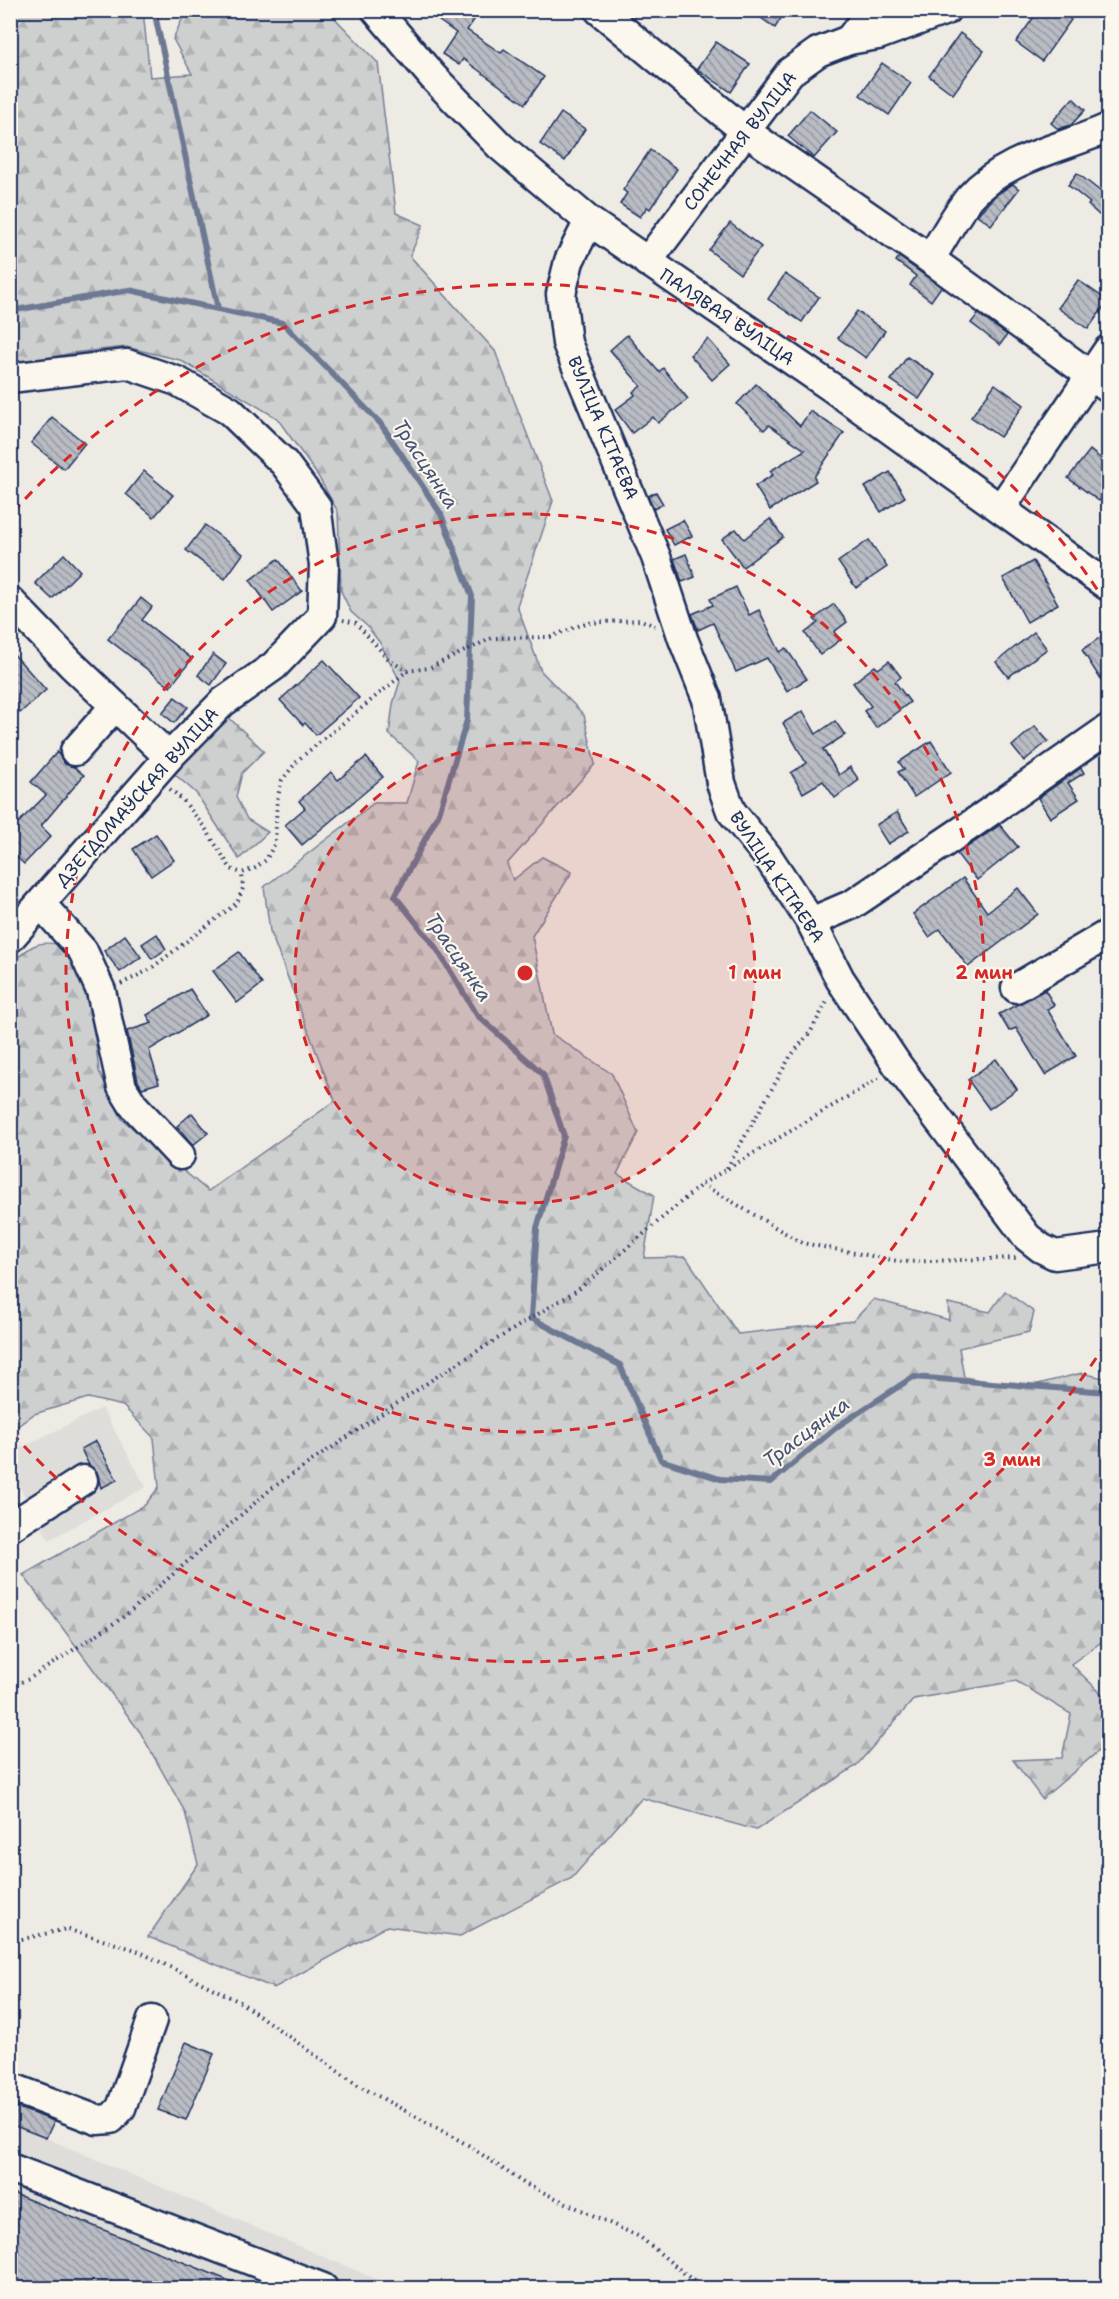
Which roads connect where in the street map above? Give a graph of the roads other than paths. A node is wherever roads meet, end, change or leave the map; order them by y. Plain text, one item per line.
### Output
1 (376, 10) edge
2 (598, 10) edge
3 (872, 10) edge
4 (946, 10) edge
5 (849, 40) junction
6 (1108, 128) edge
7 (745, 131) junction
8 (589, 221) junction
9 (930, 259) junction
10 (647, 262) junction
11 (1108, 350) edge
12 (10, 378) edge
13 (1100, 383) edge
14 (1001, 508) junction
15 (1108, 586) edge
16 (11, 602) edge
17 (115, 706) junction
18 (1108, 729) edge
19 (75, 751) dead end
20 (161, 766) junction
21 (41, 904) junction
22 (811, 922) junction
23 (1108, 934) edge
24 (10, 938) edge
25 (1016, 988) dead end
26 (180, 1155) dead end
27 (1108, 1248) edge
28 (83, 1480) dead end
29 (10, 1527) edge
30 (152, 2020) dead end
31 (10, 2087) edge
32 (10, 2168) edge
33 (323, 2289) edge

1 - 8 street, ПАЛЯВАЯ ВУЛІЦА
2 - 7 street
3 - 5 street
4 - 5 street, СОНЕЧНАЯ ВУЛІЦА
5 - 7 street, СОНЕЧНАЯ ВУЛІЦА
6 - 9 street
7 - 9 street
7 - 10 street, СОНЕЧНАЯ ВУЛІЦА
8 - 10 street, ПАЛЯВАЯ ВУЛІЦА
8 - 22 street, ВУЛІЦА КІТАЕВА
9 - 13 street
10 - 14 street, ПАЛЯВАЯ ВУЛІЦА
11 - 13 street
12 - 20 street, ДЗЕТДОМАЎСКАЯ ВУЛІЦА
13 - 14 street
14 - 15 street, ПАЛЯВАЯ ВУЛІЦА
16 - 17 street
17 - 19 street
17 - 20 street
18 - 22 street
20 - 21 street, ДЗЕТДОМАЎСКАЯ ВУЛІЦА
21 - 24 street, ДЗЕТДОМАЎСКАЯ ВУЛІЦА
21 - 26 street
22 - 27 street, ВУЛІЦА КІТАЕВА
23 - 25 street
28 - 29 street
30 - 31 street
32 - 33 street

